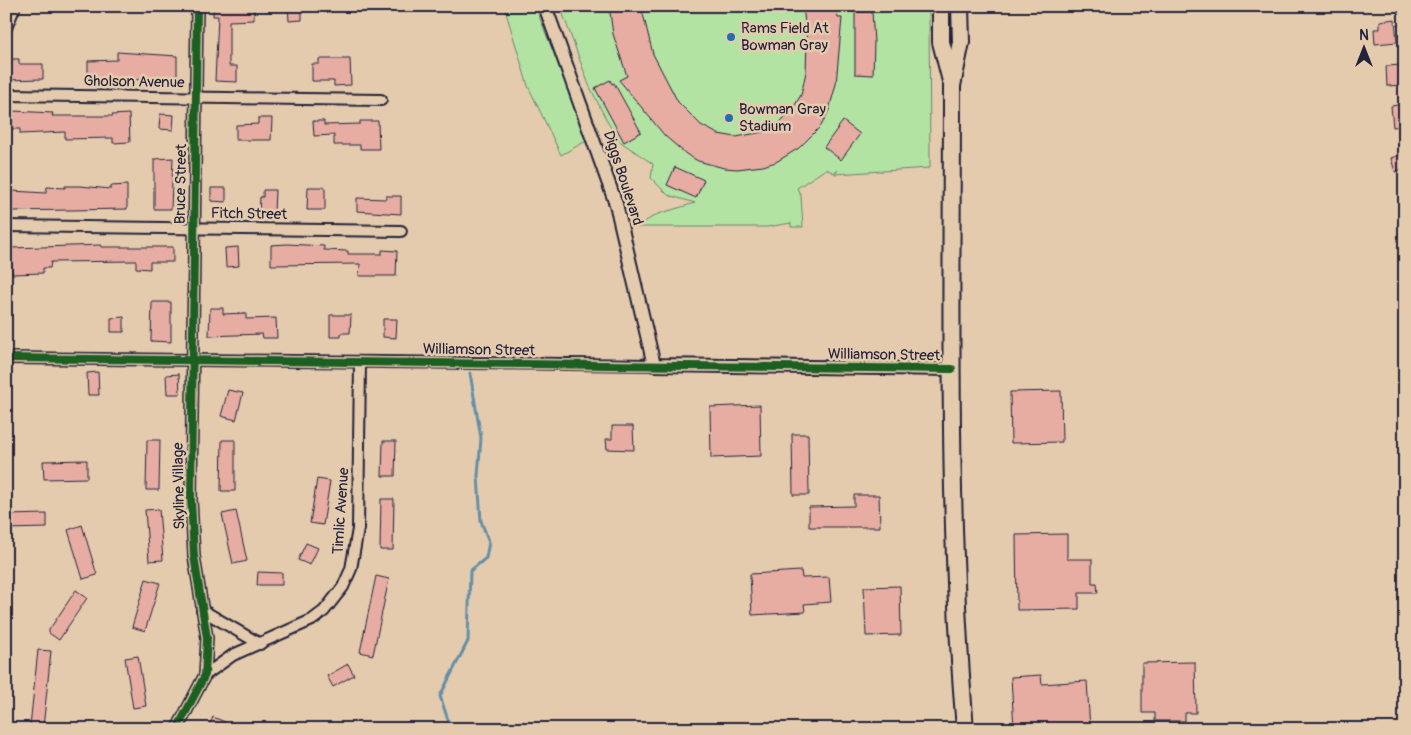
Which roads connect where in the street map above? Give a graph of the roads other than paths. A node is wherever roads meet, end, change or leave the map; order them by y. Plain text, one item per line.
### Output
1 (15, 6) edge
2 (197, 6) edge
3 (545, 6) edge
4 (941, 6) edge
5 (960, 6) edge
6 (6, 28) edge
7 (952, 86) junction
8 (6, 95) edge
9 (196, 98) junction
10 (381, 100) dead end
11 (6, 226) edge
12 (194, 228) junction
13 (401, 231) dead end
14 (6, 358) edge
15 (193, 361) junction
16 (360, 362) junction
17 (654, 365) junction
18 (952, 369) junction
19 (202, 610) junction
20 (260, 644) junction
21 (205, 675) junction
22 (177, 729) edge
23 (965, 729) edge

1 - 6 street
2 - 9 street, Bruce Street
3 - 17 street, Diggs Boulevard
4 - 7 main road
5 - 7 main road
7 - 18 main road
8 - 9 street, Gholson Avenue
9 - 10 street, Gholson Avenue
9 - 12 street, Bruce Street
11 - 12 street, Fitch Street
12 - 13 street, Fitch Street
12 - 15 street, Bruce Street
14 - 15 street, Williamson Street
15 - 16 street, Williamson Street
15 - 19 street, Skyline Village
16 - 17 street, Williamson Street
16 - 20 street, Timlic Avenue
17 - 18 street, Williamson Street
18 - 23 main road
19 - 20 street
19 - 21 street, Timlic Avenue
20 - 21 street, Timlic Avenue
21 - 22 street, Timlic Avenue

